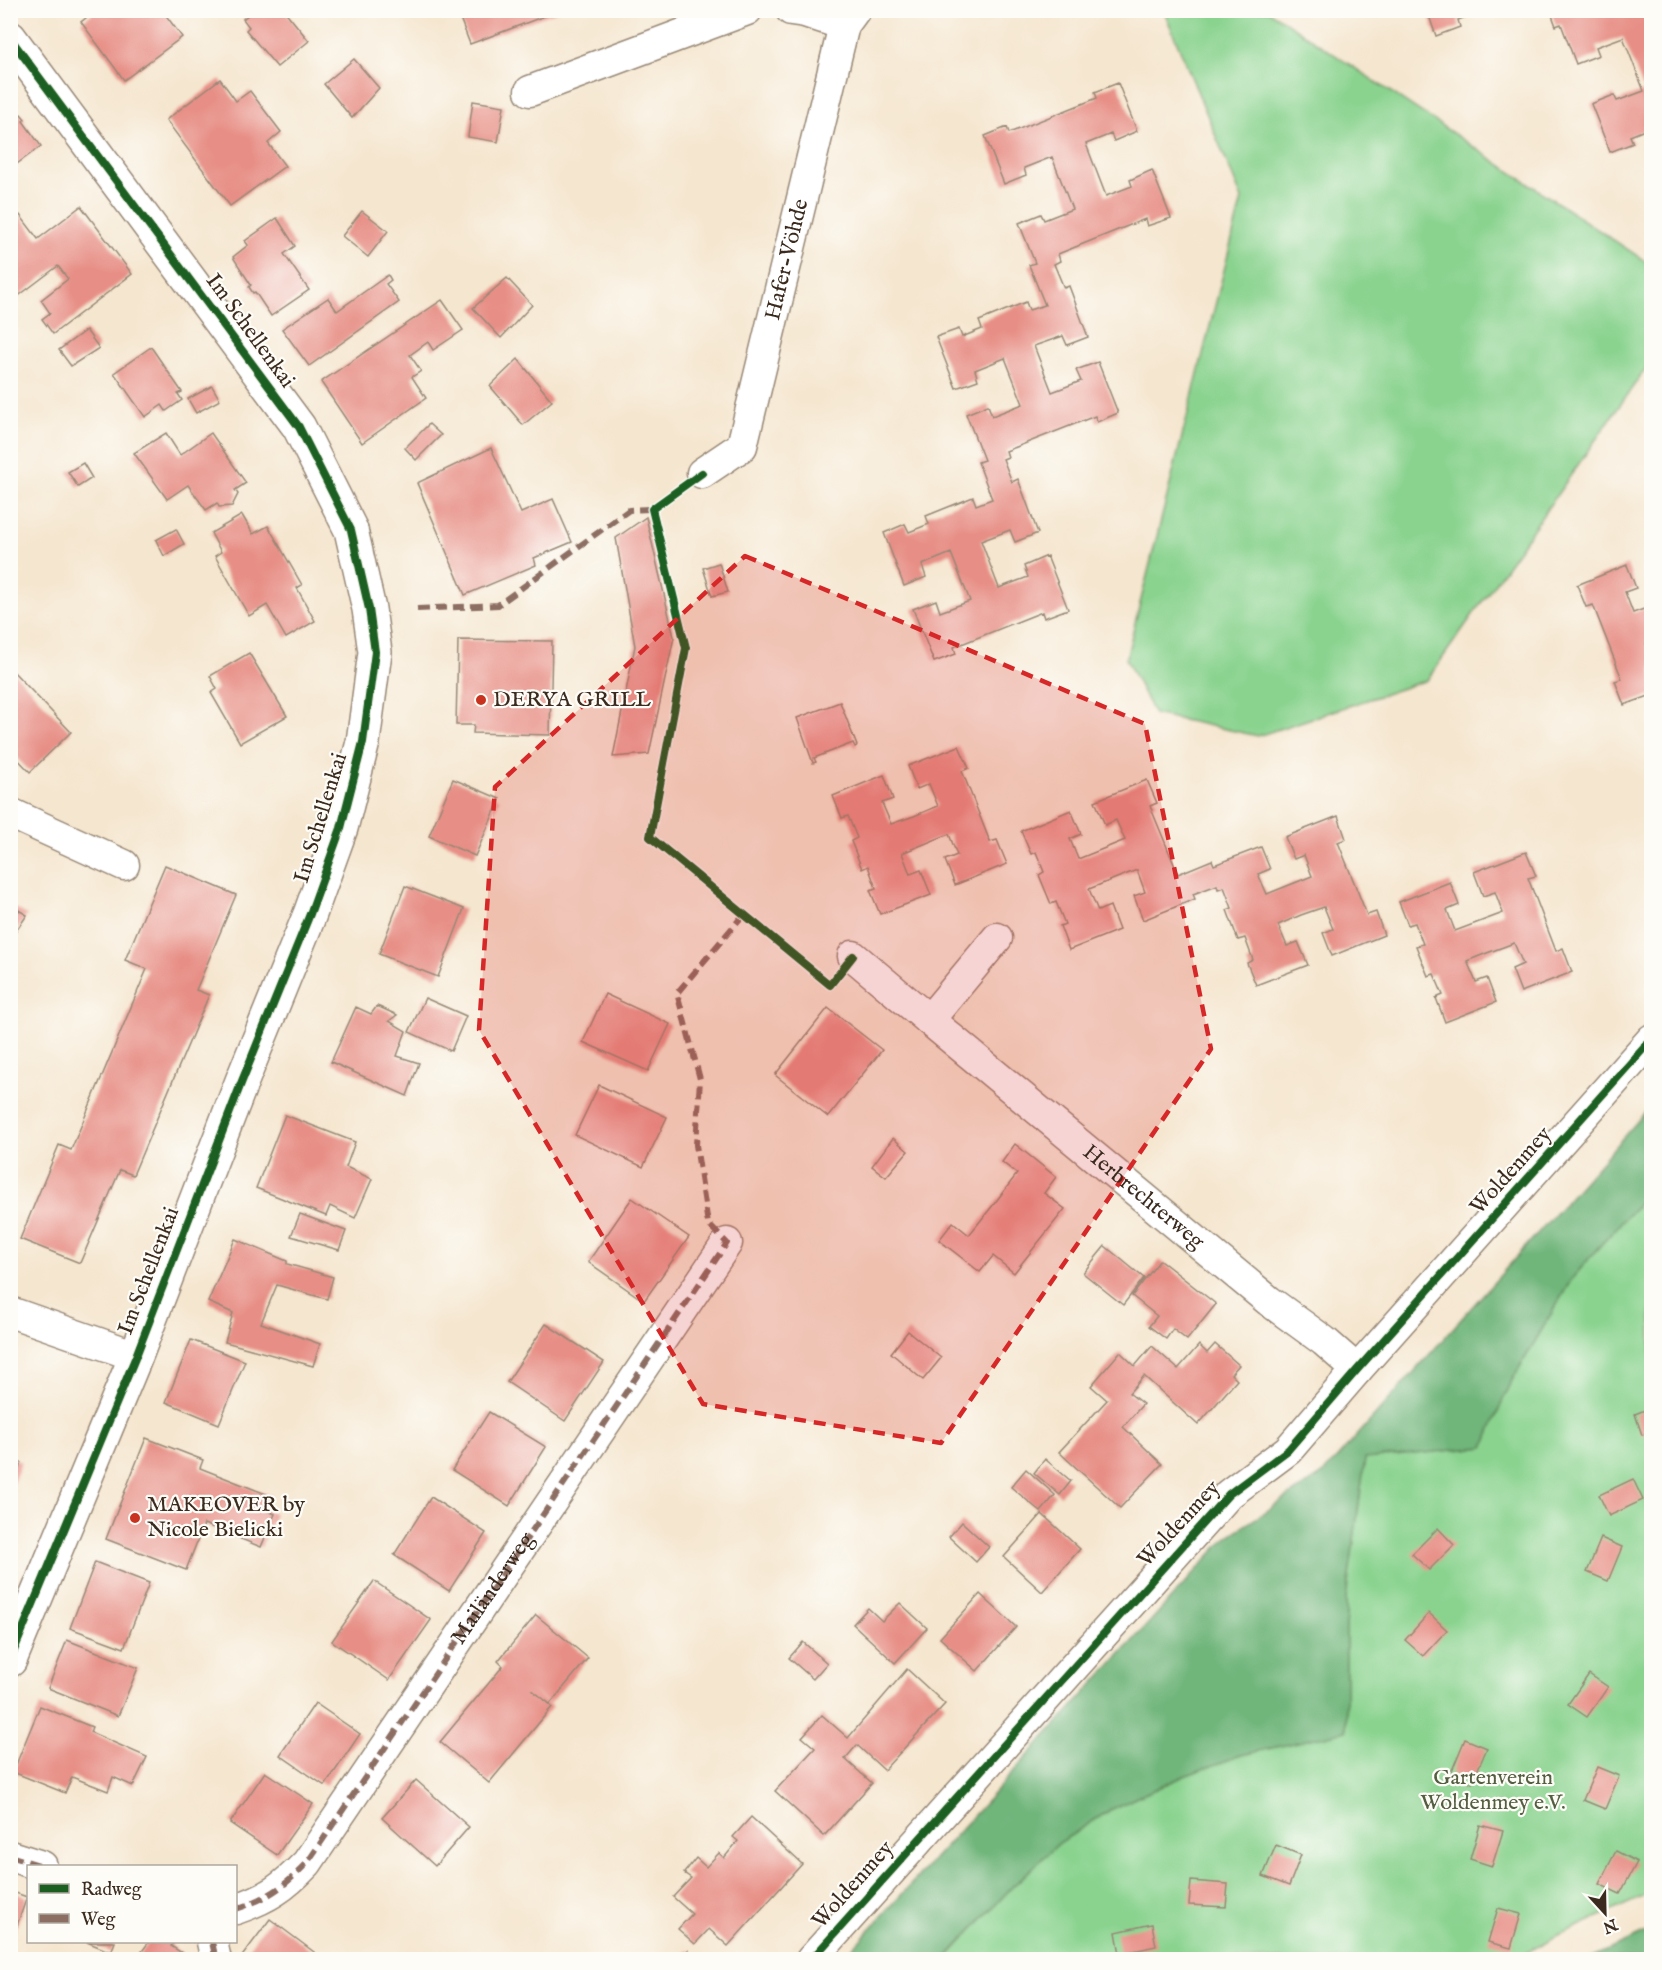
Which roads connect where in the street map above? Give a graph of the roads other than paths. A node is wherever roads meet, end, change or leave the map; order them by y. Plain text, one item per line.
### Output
1 (747, 10) edge
2 (791, 10) edge
3 (849, 18) edge
4 (10, 38) edge
5 (530, 91) dead end
6 (702, 473) dead end
7 (10, 813) edge
8 (124, 865) dead end
9 (997, 938) dead end
10 (853, 956) dead end
11 (929, 1020) junction
12 (1652, 1039) edge
13 (727, 1243) dead end
14 (10, 1312) edge
15 (135, 1356) junction
16 (1357, 1370) junction
17 (10, 1660) edge
18 (10, 1856) edge
19 (39, 1865) edge
20 (237, 1909) edge
21 (212, 1943) edge
22 (216, 1959) edge
23 (810, 1959) edge

1 - 5 street
2 - 3 street, Hafer-Vöhde
3 - 6 street, Hafer-Vöhde
4 - 15 street, Im Schellenkai
7 - 8 street
9 - 11 street
10 - 11 street, Herbrechterweg
11 - 16 street, Herbrechterweg
12 - 16 street, Woldenmey
13 - 20 street, Mailänderweg
14 - 15 street
15 - 17 street, Im Schellenkai
16 - 23 street, Woldenmey
18 - 19 street
21 - 22 street

